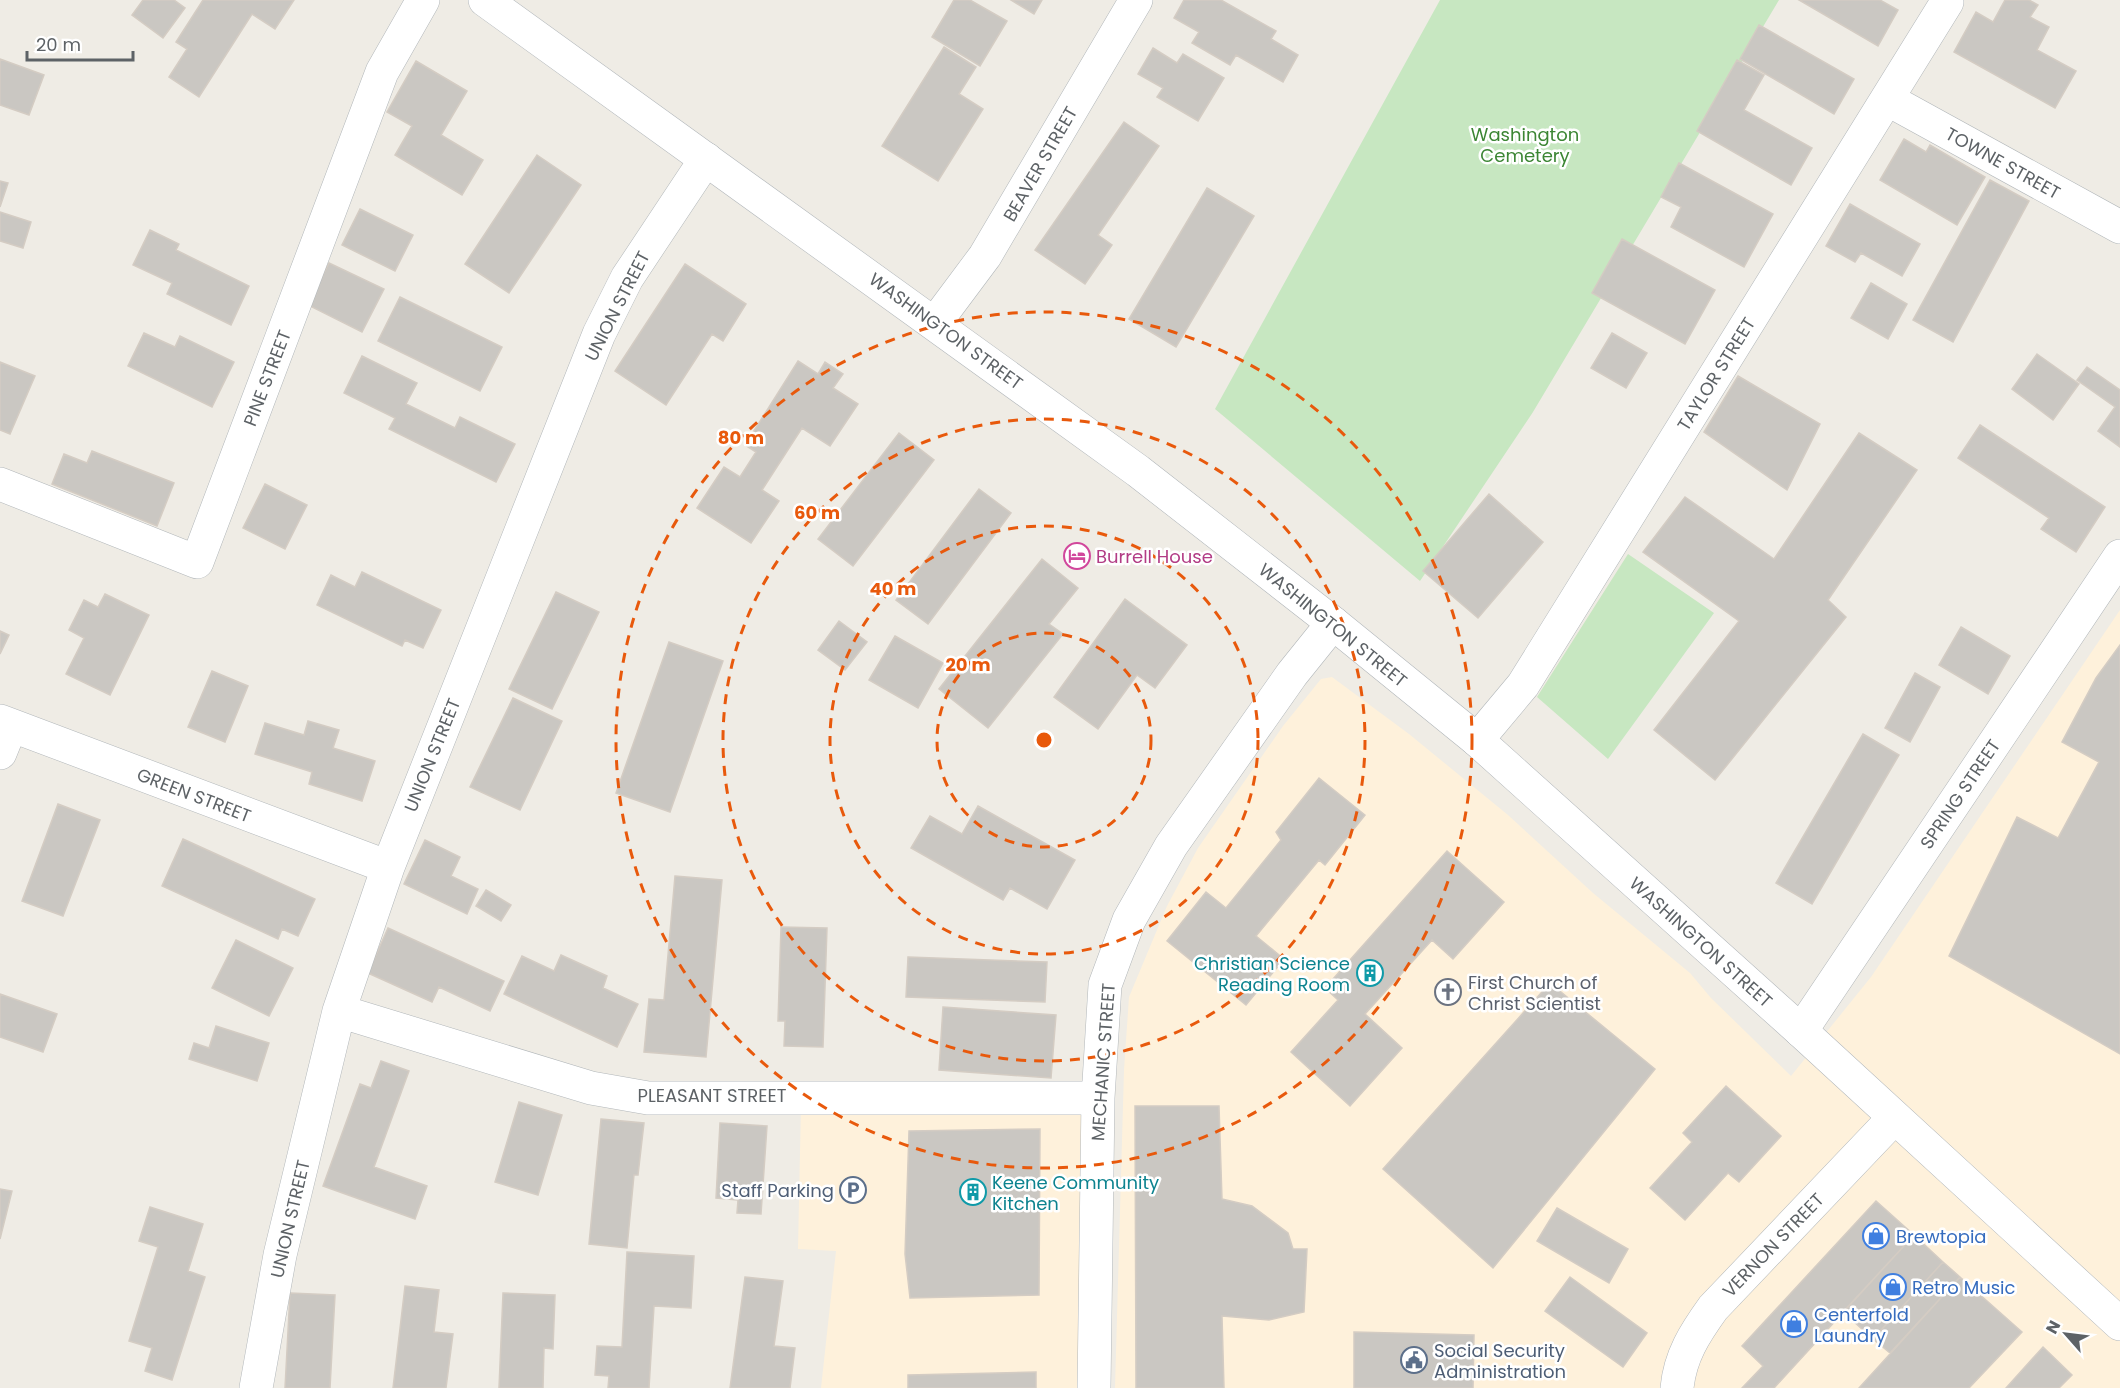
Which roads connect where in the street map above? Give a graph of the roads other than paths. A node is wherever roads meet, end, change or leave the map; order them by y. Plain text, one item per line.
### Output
1 (423, 0) edge
2 (486, 0) edge
3 (1136, 0) edge
4 (1947, 2) dead end
5 (1887, 99) junction
6 (706, 159) junction
7 (2120, 227) edge
8 (935, 323) junction
9 (0, 484) edge
10 (2120, 556) edge
11 (1333, 622) junction
12 (4, 734) edge
13 (1476, 740) junction
14 (388, 867) junction
15 (339, 1011) junction
16 (1801, 1031) junction
17 (1098, 1098) junction
18 (1894, 1118) junction
19 (2120, 1324) edge
20 (256, 1388) edge
21 (1094, 1388) edge
22 (1677, 1388) edge

1 - 9 street, PINE STREET
2 - 6 street, WASHINGTON STREET
3 - 8 street, BEAVER STREET
4 - 5 street, TAYLOR STREET
5 - 7 street, TOWNE STREET
5 - 13 street, TAYLOR STREET
6 - 8 street, WASHINGTON STREET
6 - 14 street, UNION STREET
8 - 11 street, WASHINGTON STREET
10 - 16 street, SPRING STREET
11 - 13 street, WASHINGTON STREET
11 - 17 street, MECHANIC STREET
12 - 14 street, GREEN STREET
13 - 16 street, WASHINGTON STREET
14 - 15 street, UNION STREET
15 - 17 street, PLEASANT STREET
15 - 20 street, UNION STREET
16 - 18 street, WASHINGTON STREET
17 - 21 street, MECHANIC STREET
18 - 19 street, WASHINGTON STREET
18 - 22 street, VERNON STREET

